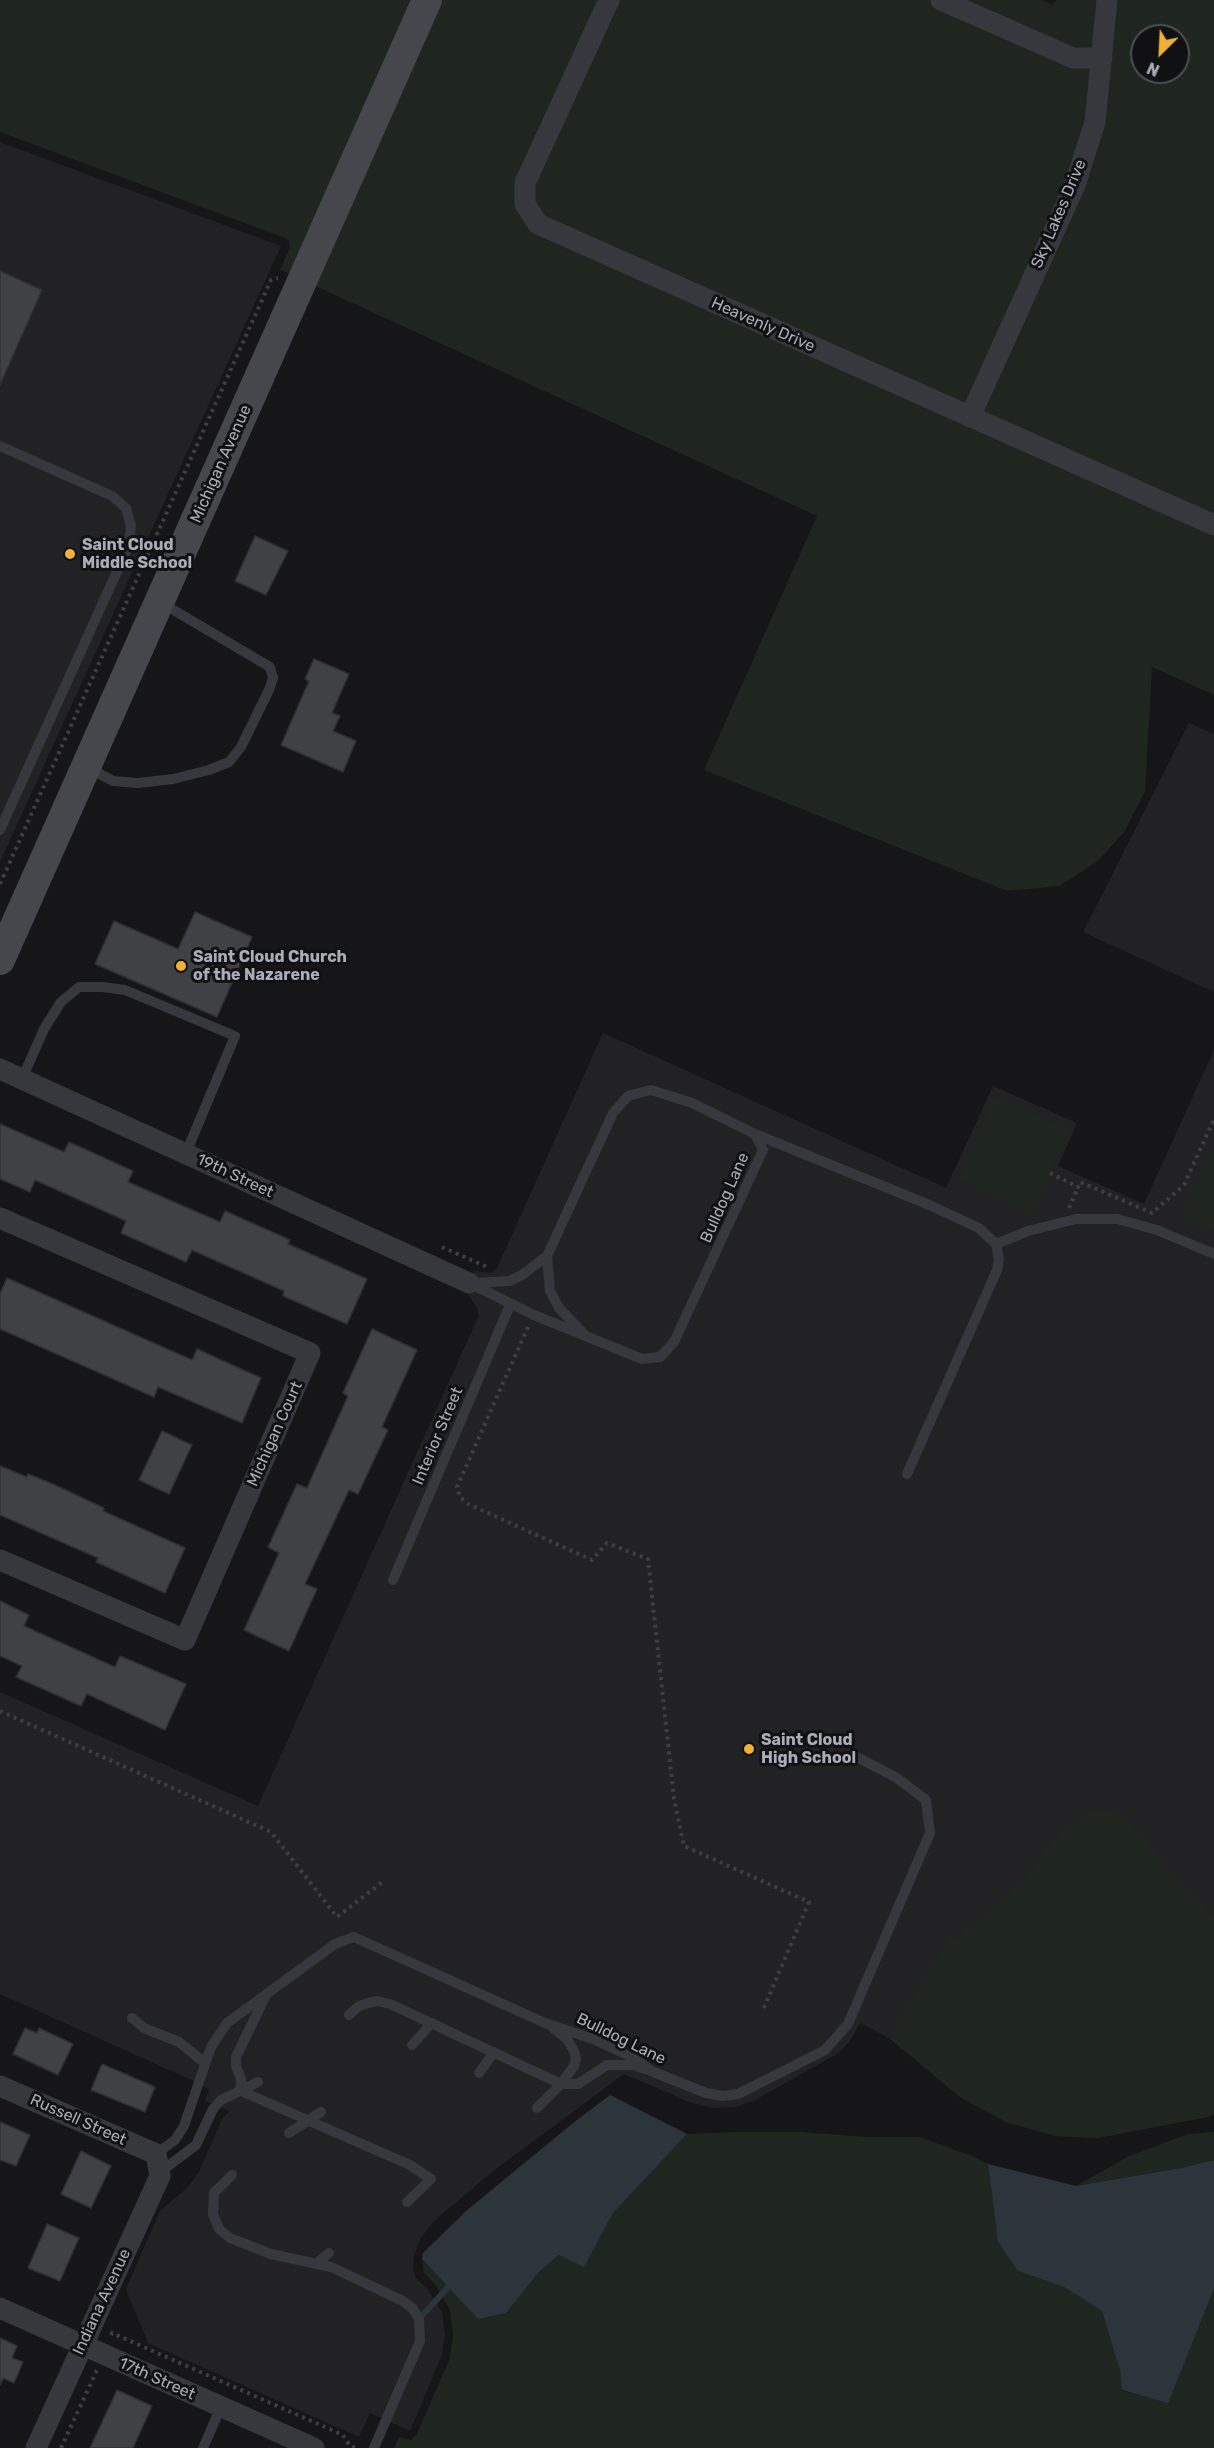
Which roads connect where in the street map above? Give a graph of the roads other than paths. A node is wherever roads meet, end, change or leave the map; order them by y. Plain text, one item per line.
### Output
1 (428, 0) edge
2 (609, 0) edge
3 (941, 0) edge
4 (1107, 0) edge
5 (1102, 58) junction
6 (970, 417) junction
7 (0, 446) edge
8 (1214, 525) edge
9 (159, 602) junction
10 (86, 767) junction
11 (0, 830) edge
12 (0, 960) edge
13 (0, 1069) edge
14 (22, 1079) junction
15 (755, 1134) junction
16 (186, 1153) junction
17 (0, 1218) edge
18 (996, 1244) junction
19 (1214, 1254) edge
20 (547, 1256) junction
21 (469, 1283) junction
22 (510, 1305) junction
23 (586, 1336) junction
24 (907, 1474) dead end
25 (0, 1560) edge
26 (393, 1580) dead end
27 (853, 1755) dead end
28 (267, 1993) junction
29 (350, 2016) dead end
30 (132, 2018) dead end
31 (432, 2023) junction
32 (545, 2023) junction
33 (412, 2045) dead end
34 (494, 2052) junction
35 (205, 2063) junction
36 (651, 2071) junction
37 (479, 2073) dead end
38 (258, 2082) dead end
39 (561, 2084) junction
40 (0, 2086) edge
41 (242, 2091) junction
42 (537, 2108) dead end
43 (321, 2112) dead end
44 (306, 2120) junction
45 (289, 2133) dead end
46 (156, 2154) junction
47 (232, 2175) dead end
48 (160, 2176) junction
49 (407, 2202) dead end
50 (329, 2253) dead end
51 (316, 2264) junction
52 (0, 2308) edge
53 (82, 2346) junction
54 (221, 2407) junction
55 (36, 2448) edge
56 (203, 2448) edge
57 (314, 2448) edge
58 (374, 2448) edge

1 - 9 street, Michigan Avenue
2 - 6 street, Heavenly Drive
3 - 5 street
4 - 5 street, Sky Lakes Drive
5 - 6 street, Sky Lakes Drive
6 - 8 street, Heavenly Drive
7 - 11 lane
9 - 10 street, Michigan Avenue
9 - 10 lane
10 - 12 street, Michigan Avenue
13 - 14 street, 19th Street
14 - 16 street, 19th Street
14 - 16 lane
15 - 18 lane
15 - 20 lane, Bulldog Lane
15 - 23 lane, Bulldog Lane
16 - 21 street, 19th Street
17 - 25 street, Michigan Court
18 - 19 lane
18 - 24 lane
20 - 21 lane, Bulldog Lane
20 - 23 lane, Bulldog Lane
21 - 22 lane, Bulldog Lane
22 - 23 lane, Bulldog Lane
22 - 26 lane, Interior Street
27 - 36 lane, Bulldog Lane
28 - 32 lane, Bulldog Lane
28 - 35 lane, Bulldog Lane
28 - 41 lane
29 - 31 lane
30 - 35 lane
31 - 33 lane
31 - 34 lane
32 - 36 lane, Bulldog Lane
32 - 39 lane
34 - 37 lane
34 - 39 lane
35 - 46 lane, Bulldog Lane
36 - 39 lane
38 - 41 lane
39 - 42 lane
40 - 46 street, Russell Street
41 - 44 lane
41 - 48 lane
43 - 44 lane
44 - 45 lane
44 - 49 lane
46 - 48 street
47 - 51 lane
48 - 53 street, Indiana Avenue
50 - 51 lane
51 - 58 lane
52 - 53 street, 17th Street
53 - 54 street, 17th Street
53 - 55 street, Indiana Avenue
54 - 56 lane
54 - 57 street, 17th Street

